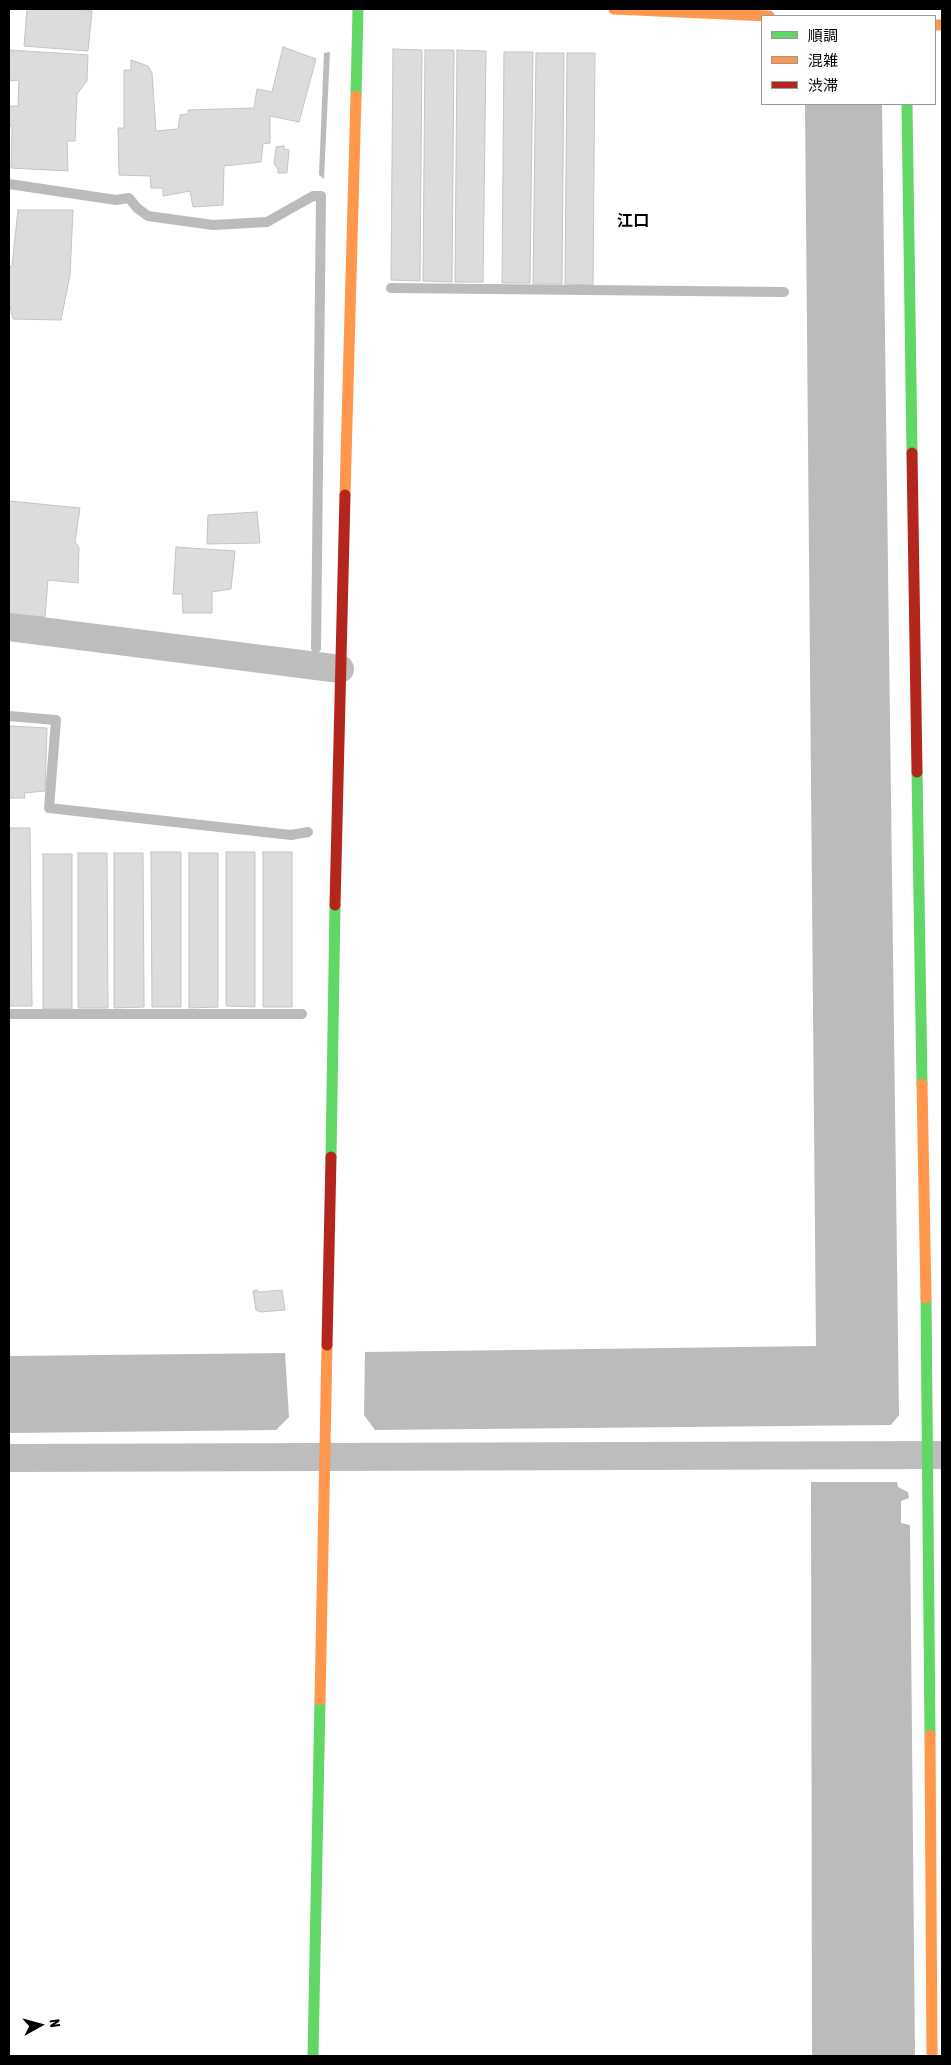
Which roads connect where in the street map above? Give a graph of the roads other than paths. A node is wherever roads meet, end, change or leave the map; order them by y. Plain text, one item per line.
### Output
1 (358, 9) edge
2 (614, 9) edge
3 (761, 16) edge
4 (907, 105) edge
5 (9, 627) edge
6 (340, 668) junction
7 (935, 1455) edge
8 (325, 1456) junction
9 (9, 1458) edge
10 (313, 2056) edge
11 (932, 2056) edge

1 - 6 street
2 - 3 street
4 - 7 street
5 - 6 street
6 - 8 street
7 - 8 street
7 - 11 street
8 - 9 street
8 - 10 street

